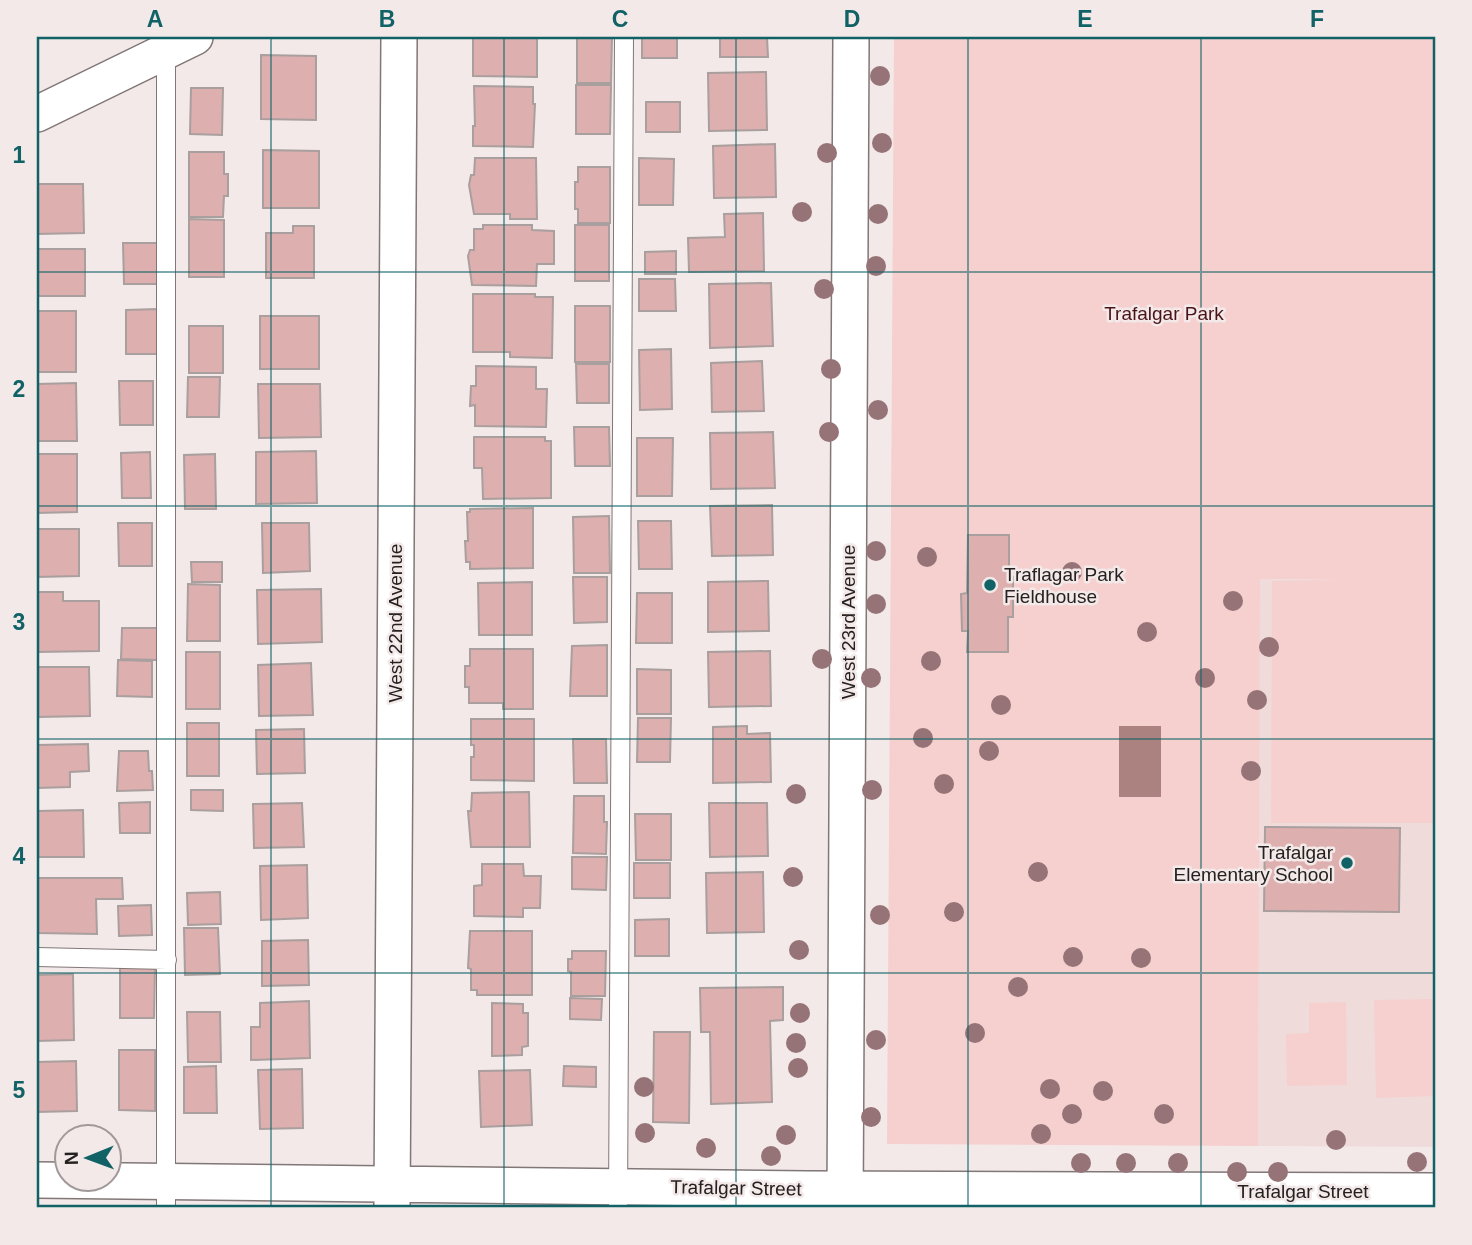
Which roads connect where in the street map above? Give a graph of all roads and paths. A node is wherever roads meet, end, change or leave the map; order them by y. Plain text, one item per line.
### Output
1 (399, 37) edge
2 (624, 37) edge
3 (851, 37) edge
4 (176, 41) edge
5 (37, 114) edge
6 (37, 957) edge
7 (167, 960) junction
8 (37, 1180) edge
9 (1435, 1191) edge
10 (166, 1195) edge
11 (392, 1197) edge
12 (618, 1197) edge
13 (845, 1199) edge
14 (1072, 1199) edge
15 (1297, 1200) edge

1 - 11 street, West 22nd Avenue
2 - 12 lane
3 - 13 street, West 23rd Avenue
4 - 5 street
4 - 7 lane
6 - 7 lane
7 - 10 lane
8 - 10 street, Trafalgar Street
9 - 15 street, Trafalgar Street
10 - 11 street, Trafalgar Street
11 - 12 street, Trafalgar Street
12 - 13 street, Trafalgar Street
13 - 14 street, Trafalgar Street
14 - 15 street, Trafalgar Street

